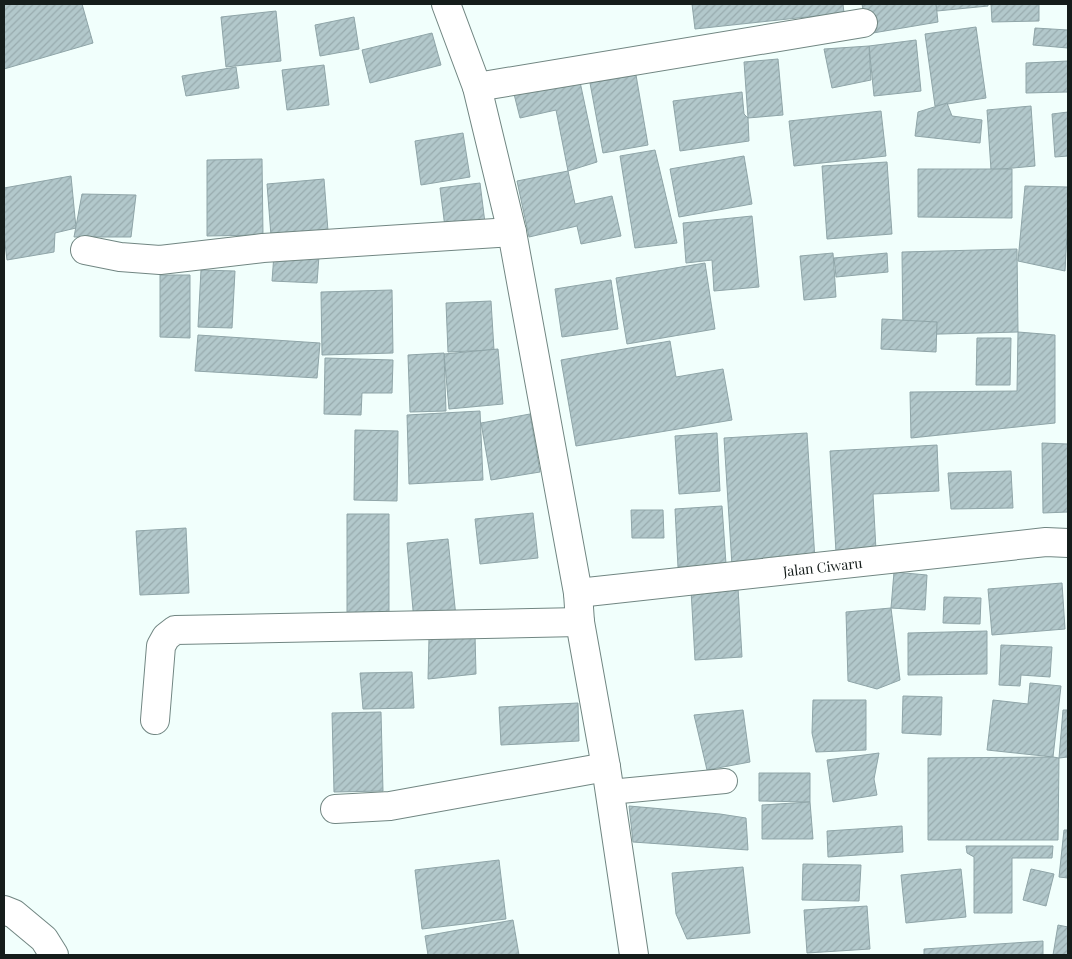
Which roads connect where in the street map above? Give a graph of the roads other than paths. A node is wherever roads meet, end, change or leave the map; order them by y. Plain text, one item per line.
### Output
1 (446, 4) edge
2 (863, 23) dead end
3 (477, 87) junction
4 (512, 232) junction
5 (85, 250) dead end
6 (1068, 543) edge
7 (578, 593) junction
8 (580, 622) junction
9 (155, 720) dead end
10 (608, 780) junction
11 (725, 781) dead end
12 (334, 809) dead end
13 (4, 910) edge
14 (54, 955) edge
15 (634, 955) edge

1 - 3 street
2 - 3 street
3 - 4 street
4 - 5 street
4 - 7 street
6 - 7 street, Jalan Ciwaru
7 - 8 street
8 - 9 street
8 - 10 street
10 - 11 lane
10 - 12 street
10 - 15 street
13 - 14 street

